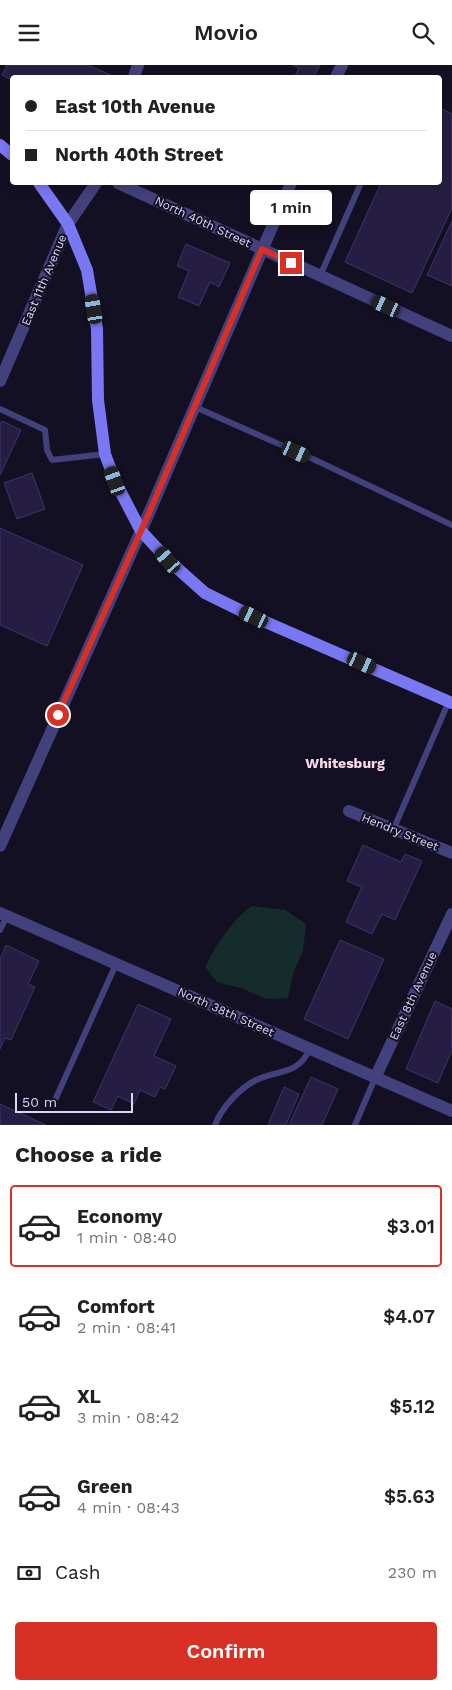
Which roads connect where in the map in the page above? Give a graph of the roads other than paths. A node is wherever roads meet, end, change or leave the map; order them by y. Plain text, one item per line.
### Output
1 (0, 145) edge
2 (10, 153) edge
3 (40, 185) edge
4 (95, 185) edge
5 (122, 185) edge
6 (290, 185) edge
7 (360, 185) edge
8 (68, 224) junction
9 (262, 249) junction
10 (320, 276) junction
11 (452, 336) edge
12 (0, 381) edge
13 (195, 407) junction
14 (0, 409) edge
15 (105, 453) junction
16 (452, 525) edge
17 (142, 531) junction
18 (450, 702) edge
19 (348, 811) dead end
20 (394, 828) junction
21 (0, 845) edge
22 (452, 853) edge
23 (3, 914) edge
24 (452, 914) edge
25 (0, 930) edge
26 (116, 964) junction
27 (310, 1049) junction
28 (375, 1078) junction
29 (56, 1098) dead end
30 (452, 1111) edge
31 (215, 1125) edge
32 (355, 1125) edge

1 - 2 main road
3 - 8 main road
4 - 8 street, East 11th Avenue
5 - 9 street, North 40th Street
6 - 9 street
7 - 10 lane
8 - 12 street, East 11th Avenue
8 - 15 main road
9 - 10 street, North 40th Street
9 - 13 street
10 - 11 street, North 40th Street
13 - 16 lane
13 - 17 street
14 - 15 lane
15 - 17 main road
17 - 18 main road
17 - 21 street
18 - 20 lane
19 - 20 street, Hendry Street
20 - 22 street, Hendry Street
23 - 25 lane
23 - 26 street, North 38th Street
24 - 28 street, East 8th Avenue
26 - 27 street, North 38th Street
26 - 29 lane
27 - 28 street, North 38th Street
27 - 31 lane
28 - 30 street, North 38th Street
28 - 32 lane

